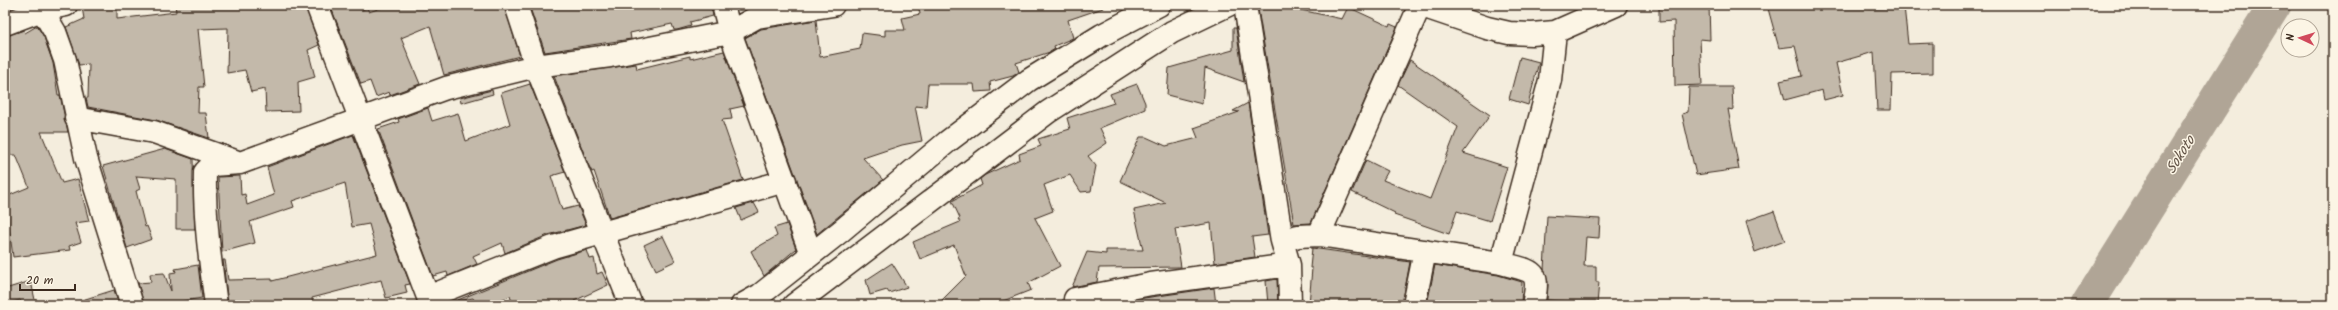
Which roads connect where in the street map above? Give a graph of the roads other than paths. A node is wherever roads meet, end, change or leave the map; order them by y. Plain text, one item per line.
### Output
1 (66, 5) edge
2 (317, 5) edge
3 (516, 5) edge
4 (723, 5) edge
5 (833, 5) edge
6 (1228, 5) edge
7 (1245, 5) edge
8 (1419, 5) edge
9 (1152, 7) edge
10 (41, 8) edge
11 (1605, 8) edge
12 (5, 24) edge
13 (730, 32) junction
14 (1555, 32) junction
15 (536, 66) junction
16 (76, 118) junction
17 (361, 118) junction
18 (240, 163) junction
19 (785, 181) junction
20 (602, 234) junction
21 (1319, 235) junction
22 (1282, 241) junction
23 (1425, 251) junction
24 (812, 254) junction
25 (1501, 263) junction
26 (1289, 265) junction
27 (1075, 299) dead end
28 (430, 301) edge
29 (132, 305) edge
30 (216, 305) edge
31 (631, 305) edge
32 (742, 305) edge
33 (795, 305) edge
34 (1290, 305) edge
35 (1414, 305) edge
36 (1533, 305) edge

1 - 10 street
2 - 17 street
3 - 15 street
4 - 13 street
5 - 13 street
6 - 33 street
7 - 22 street
8 - 14 street
8 - 21 street
9 - 24 street
10 - 12 street
10 - 16 street
11 - 14 street
13 - 15 street
13 - 19 street
14 - 25 street
15 - 17 street
15 - 20 street
16 - 18 street
16 - 29 street
17 - 18 street
17 - 28 street
18 - 30 street
19 - 20 street
19 - 24 street
20 - 28 street
20 - 31 street
21 - 22 street
21 - 23 street
22 - 26 street
23 - 25 street
23 - 35 street
24 - 32 street
25 - 36 street
26 - 27 street
26 - 34 street

